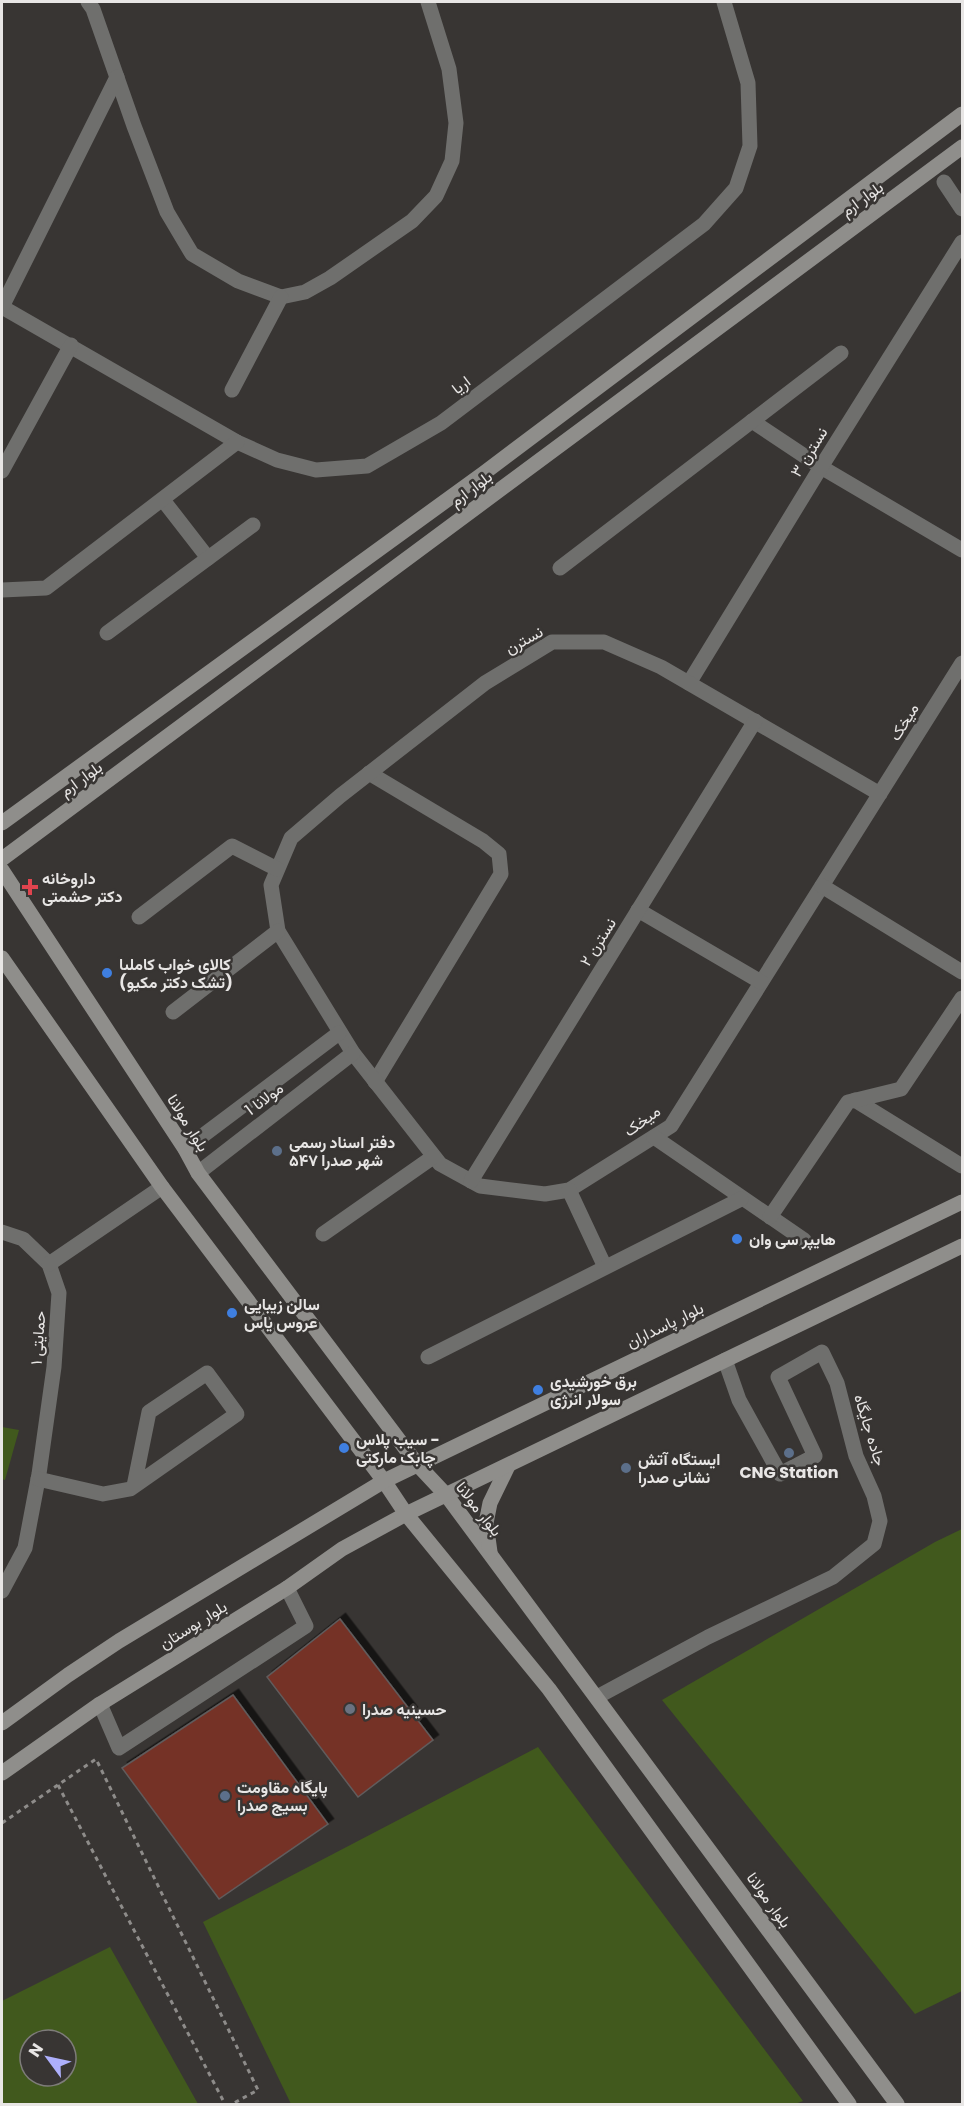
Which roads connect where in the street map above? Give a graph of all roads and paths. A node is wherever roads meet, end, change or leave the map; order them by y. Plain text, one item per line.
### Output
1 (88, 2) edge
2 (428, 2) edge
3 (724, 2) edge
4 (117, 77) junction
5 (963, 114) edge
6 (963, 147) edge
7 (944, 183) dead end
8 (963, 208) edge
9 (963, 242) edge
10 (281, 297) junction
11 (2, 307) edge
12 (71, 345) junction
13 (841, 353) dead end
14 (232, 390) dead end
15 (752, 421) junction
16 (237, 442) junction
17 (821, 467) junction
18 (2, 471) edge
19 (163, 500) junction
20 (253, 525) dead end
21 (963, 550) edge
22 (208, 558) junction
23 (560, 568) dead end
24 (2, 590) edge
25 (107, 633) dead end
26 (963, 663) edge
27 (689, 683) junction
28 (957, 686) edge
29 (755, 721) junction
30 (369, 773) junction
31 (880, 794) junction
32 (2, 823) edge
33 (2, 859) edge
34 (277, 869) junction
35 (2, 870) edge
36 (271, 885) joint
37 (822, 886) junction
38 (638, 910) junction
39 (140, 916) dead end
40 (278, 931) junction
41 (2, 958) edge
42 (963, 972) edge
43 (761, 982) junction
44 (963, 998) edge
45 (173, 1012) dead end
46 (339, 1033) junction
47 (353, 1053) junction
48 (375, 1082) junction
49 (855, 1100) junction
50 (654, 1137) junction
51 (185, 1149) junction
52 (434, 1157) junction
53 (963, 1166) edge
54 (198, 1173) junction
55 (471, 1181) junction
56 (162, 1187) junction
57 (569, 1190) junction
58 (741, 1199) junction
59 (963, 1202) edge
60 (770, 1217) junction
61 (2, 1232) edge
62 (323, 1234) dead end
63 (804, 1239) dead end
64 (963, 1246) edge
65 (49, 1264) junction
66 (605, 1267) junction
67 (428, 1357) dead end
68 (725, 1360) junction
69 (417, 1464) junction
70 (508, 1466) junction
71 (39, 1477) junction
72 (384, 1481) junction
73 (134, 1486) junction
74 (447, 1496) junction
75 (406, 1514) junction
76 (491, 1555) junction
77 (287, 1587) junction
78 (2, 1591) edge
79 (597, 1697) junction
80 (100, 1704) junction
81 (2, 1723) edge
82 (2, 1773) edge
83 (57, 1785) junction
84 (2, 1823) edge
85 (225, 2104) edge
86 (232, 2104) edge
87 (849, 2104) edge
88 (897, 2104) edge

1 - 4 street
2 - 10 street
3 - 16 street, اریا
4 - 10 street
4 - 11 street
5 - 32 main road, بلوار ارم
6 - 33 main road, بلوار ارم
7 - 8 street
9 - 17 street, نسترن ۳
10 - 14 street
11 - 12 street, اریا
12 - 16 street, اریا
12 - 18 street
13 - 15 street
15 - 17 street
15 - 23 street
16 - 19 street
17 - 21 street
17 - 27 street, نسترن ۳
19 - 22 street
19 - 24 street
20 - 22 street
22 - 25 street
26 - 28 street, میخک
27 - 29 street, نسترن
27 - 30 street, نسترن
28 - 31 street, میخک
29 - 31 street, نسترن
29 - 38 street, نسترن ۲
30 - 34 street, نسترن
30 - 48 street
31 - 37 street, میخک
34 - 36 street, نسترن
34 - 39 street
35 - 51 main road, بلوار مولانا
36 - 40 street, میخک
37 - 42 street
37 - 43 street, میخک
38 - 43 street
38 - 55 street, نسترن ۲
40 - 45 street
40 - 46 street, میخک
41 - 56 main road
43 - 50 street, میخک
44 - 49 street
46 - 47 street, میخک
46 - 51 street, مولانا 1
47 - 48 street, میخک
47 - 54 street, مولانا 1
48 - 52 street, میخک
49 - 53 street
49 - 60 street
50 - 57 street, میخک
50 - 58 street
51 - 54 main road, بلوار مولانا
52 - 55 street, میخک
52 - 62 street
54 - 69 main road, بلوار مولانا
55 - 57 street, میخک
56 - 65 street
56 - 72 main road
57 - 66 street
58 - 60 street
58 - 66 street
59 - 69 main road, بلوار پاسداران
60 - 63 street
61 - 65 street, حمایتی ۱
64 - 68 main road
65 - 71 street, حمایتی ۱
66 - 67 street
68 - 70 main road
68 - 79 street, جاده جایگاه
69 - 72 main road, بلوار پاسداران
69 - 74 main road, بلوار مولانا
70 - 74 main road
70 - 76 main road
71 - 73 street
71 - 78 street, حمایتی ۱
72 - 75 main road
72 - 81 main road, بلوار بوستان
73 - 73 street
74 - 75 main road
74 - 76 main road, بلوار مولانا
75 - 77 main road, بلوار بوستان
75 - 87 main road
76 - 79 main road, بلوار مولانا
77 - 80 main road, بلوار بوستان
77 - 80 street
79 - 88 main road, بلوار مولانا
80 - 82 main road, بلوار بوستان
83 - 84 path
83 - 85 path
83 - 86 path

